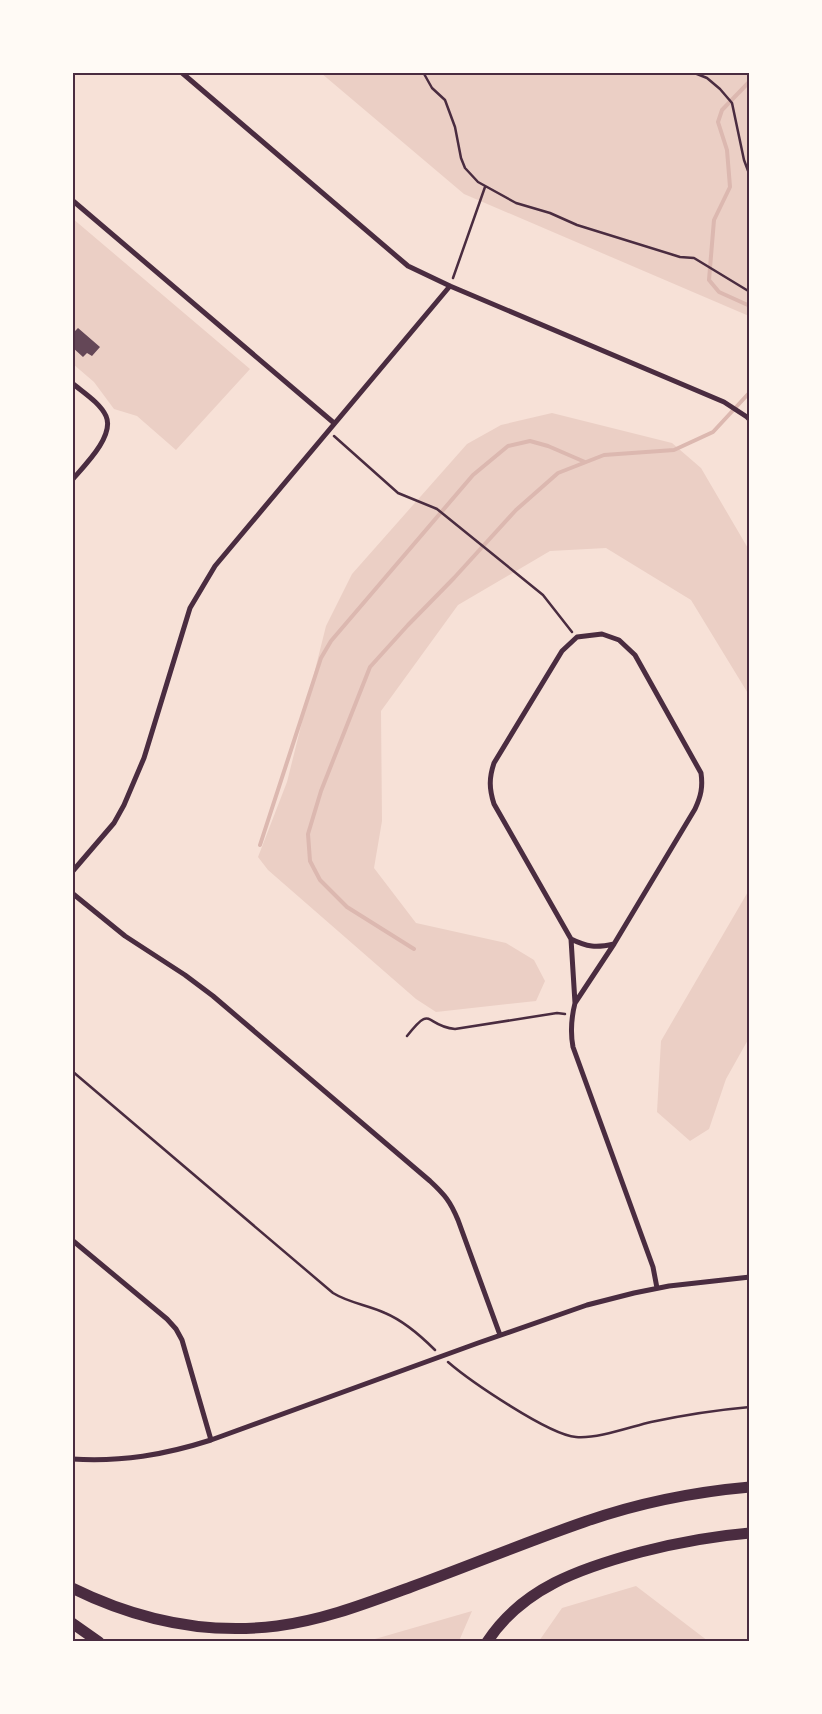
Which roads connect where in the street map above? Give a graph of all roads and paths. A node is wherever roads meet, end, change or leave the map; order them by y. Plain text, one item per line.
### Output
1 (181, 72) edge
2 (423, 72) edge
3 (692, 72) edge
4 (750, 176) edge
5 (485, 186) junction
6 (72, 200) edge
7 (450, 286) junction
8 (750, 292) edge
9 (72, 383) edge
10 (750, 420) edge
11 (334, 423) junction
12 (328, 431) junction
13 (72, 480) edge
14 (577, 637) junction
15 (72, 872) edge
16 (72, 893) edge
17 (571, 939) junction
18 (614, 944) junction
19 (575, 1003) junction
20 (557, 1012) dead end
21 (406, 1036) dead end
22 (72, 1071) edge
23 (72, 1240) edge
24 (750, 1277) edge
25 (657, 1288) junction
26 (500, 1335) junction
27 (434, 1349) dead end
28 (451, 1364) dead end
29 (750, 1407) edge
30 (211, 1440) junction
31 (72, 1459) edge
32 (750, 1487) edge
33 (750, 1533) edge
34 (72, 1588) edge
35 (72, 1623) edge
36 (99, 1642) edge
37 (486, 1642) edge

1 - 7 street
2 - 5 path
3 - 4 path
5 - 7 path
5 - 8 path
6 - 11 street
7 - 10 street
7 - 11 street
9 - 13 street
11 - 12 street
12 - 14 path
12 - 15 street
14 - 17 street
14 - 18 street
16 - 26 street
17 - 18 street
17 - 19 street
18 - 19 street
19 - 25 street
20 - 21 path
22 - 27 path
23 - 30 street
24 - 25 street
25 - 26 street
26 - 30 street
28 - 29 path
30 - 31 street
32 - 34 highway
33 - 37 highway
35 - 36 highway

